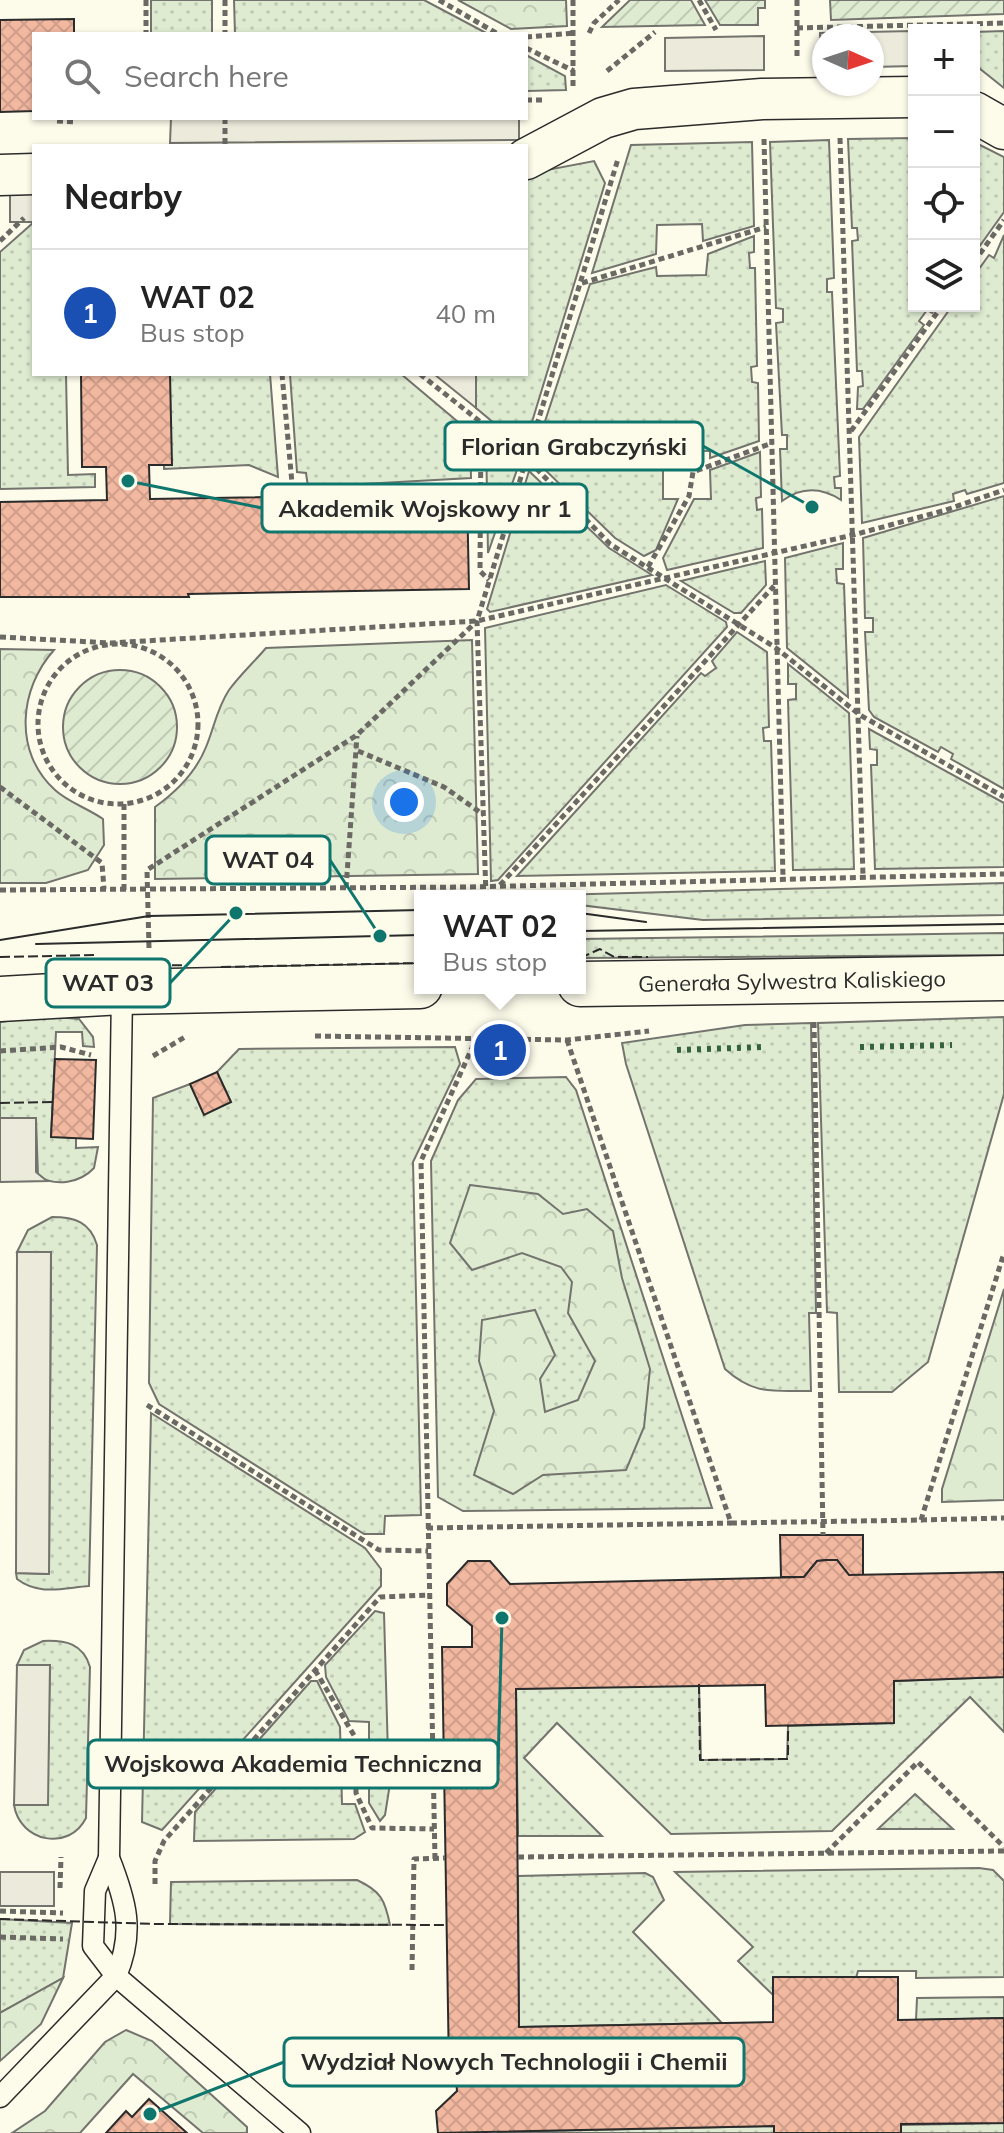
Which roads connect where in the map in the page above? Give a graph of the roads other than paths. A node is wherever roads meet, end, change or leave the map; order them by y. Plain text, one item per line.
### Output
1 (908, 97) edge
2 (980, 115) edge
3 (1004, 129) edge
4 (528, 158) edge
5 (32, 174) edge
6 (0, 175) edge
7 (1004, 978) edge
8 (586, 984) edge
9 (414, 986) edge
10 (122, 992) junction
11 (0, 999) edge
12 (109, 1858) junction
13 (116, 1976) junction
14 (0, 2097) edge
15 (300, 2133) edge

1 - 4 street
2 - 3 street
5 - 6 street
7 - 8 street, Generała Sylwestra Kaliskiego
9 - 10 street
10 - 11 street
10 - 12 lane
12 - 13 lane
12 - 13 lane
13 - 14 lane
13 - 15 lane

